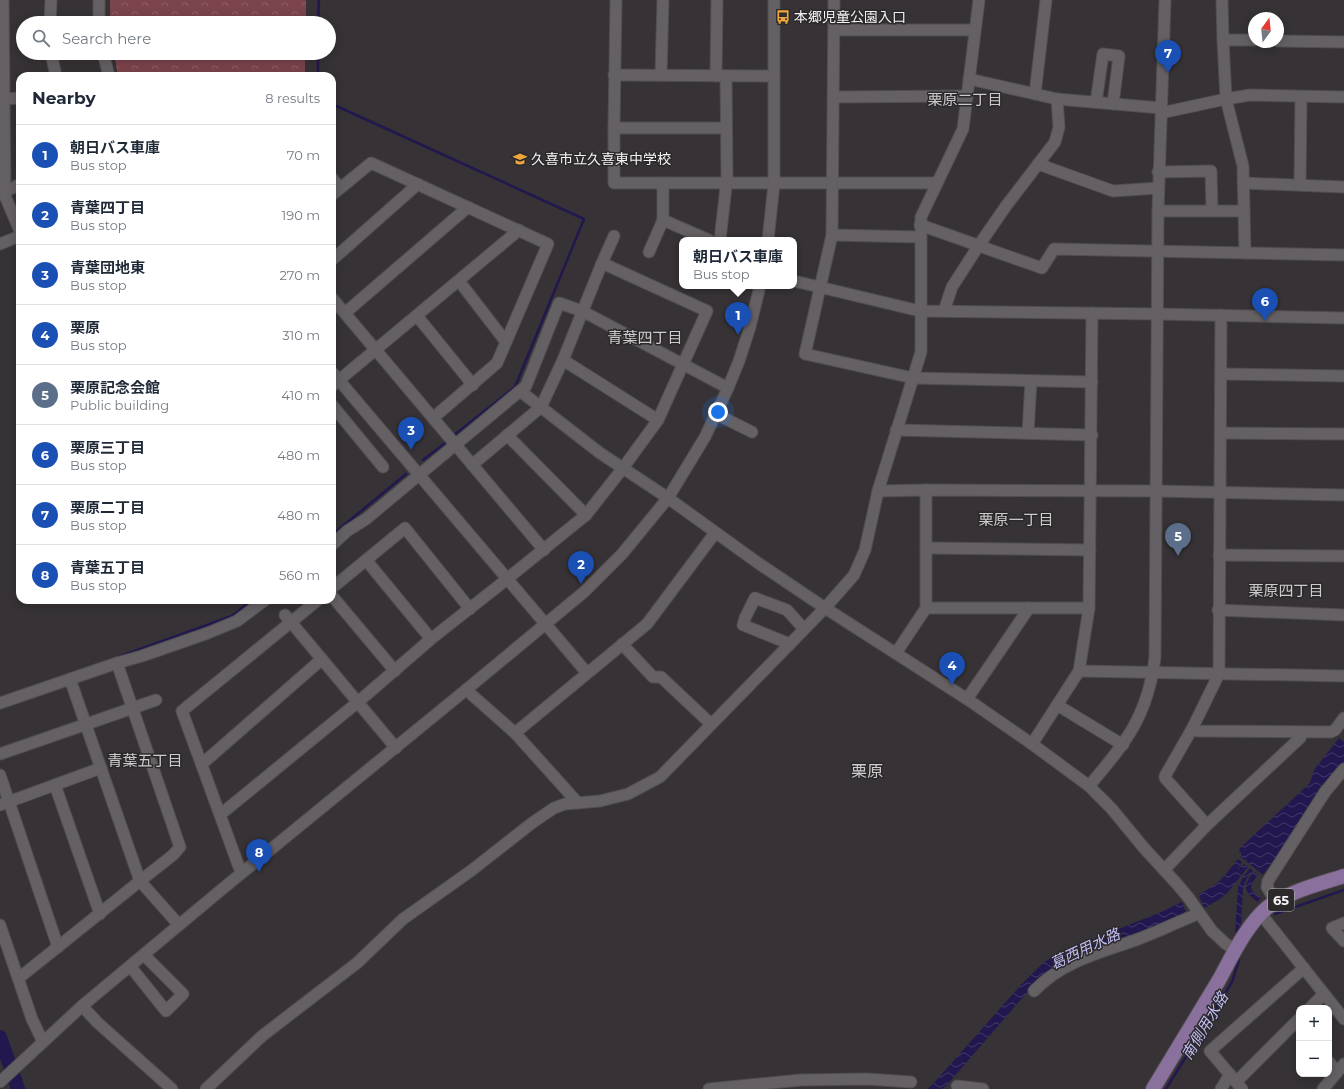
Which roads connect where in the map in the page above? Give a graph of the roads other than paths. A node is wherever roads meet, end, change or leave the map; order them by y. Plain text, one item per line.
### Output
1 (3, 0) edge
2 (51, 0) edge
3 (99, 0) edge
4 (616, 0) edge
5 (663, 0) edge
6 (717, 0) edge
7 (774, 0) edge
8 (834, 0) edge
9 (979, 0) edge
10 (1046, 0) edge
11 (1164, 0) edge
12 (1222, 0) edge
13 (50, 16) edge
14 (99, 16) edge
15 (834, 30) junction
16 (974, 30) junction
17 (1222, 40) junction
18 (1248, 40) edge
19 (1284, 41) edge
20 (1344, 42) edge
21 (53, 60) edge
22 (105, 60) edge
23 (55, 72) edge
24 (108, 72) edge
25 (614, 75) junction
26 (661, 75) junction
27 (721, 76) junction
28 (774, 76) junction
29 (969, 79) junction
30 (1035, 94) junction
31 (966, 96) junction
32 (834, 97) junction
33 (1301, 97) junction
34 (1344, 97) edge
35 (16, 98) edge
36 (4, 99) junction
37 (1057, 99) junction
38 (1226, 99) junction
39 (1096, 102) junction
40 (1113, 104) junction
41 (1161, 111) junction
42 (614, 128) junction
43 (726, 128) junction
44 (1038, 164) junction
45 (1158, 172) junction
46 (832, 183) junction
47 (1243, 183) junction
48 (418, 184) junction
49 (663, 184) junction
50 (727, 184) junction
51 (774, 184) junction
52 (936, 184) junction
53 (1300, 185) junction
54 (16, 186) edge
55 (1344, 187) edge
56 (1158, 188) junction
57 (5, 192) junction
58 (336, 192) edge
59 (468, 207) junction
60 (1212, 210) junction
61 (1158, 211) junction
62 (1244, 211) junction
63 (664, 220) junction
64 (16, 222) edge
65 (920, 225) junction
66 (519, 230) junction
67 (832, 235) junction
68 (614, 236) dead end
69 (920, 236) junction
70 (702, 237) edge
71 (720, 237) edge
72 (768, 237) edge
73 (16, 238) edge
74 (0, 244) edge
75 (979, 245) junction
76 (1157, 251) junction
77 (649, 252) dead end
78 (1245, 253) junction
79 (1344, 255) edge
80 (336, 256) edge
81 (602, 263) junction
82 (459, 281) junction
83 (797, 282) edge
84 (821, 288) junction
85 (759, 289) edge
86 (336, 303) edge
87 (582, 311) junction
88 (920, 311) junction
89 (944, 311) junction
90 (345, 313) junction
91 (1092, 313) junction
92 (1158, 314) junction
93 (1222, 315) junction
94 (417, 316) junction
95 (1344, 318) edge
96 (506, 342) junction
97 (376, 350) junction
98 (563, 360) junction
99 (683, 365) junction
100 (1221, 374) junction
101 (1344, 376) edge
102 (913, 378) junction
103 (336, 379) edge
104 (1030, 381) junction
105 (336, 382) edge
106 (1092, 382) junction
107 (473, 385) junction
108 (728, 388) junction
109 (520, 391) junction
110 (541, 407) junction
111 (336, 410) edge
112 (716, 414) junction
113 (433, 418) junction
114 (658, 420) junction
115 (896, 430) junction
116 (752, 432) dead end
117 (1028, 433) junction
118 (1221, 433) junction
119 (1344, 434) edge
120 (507, 435) junction
121 (1092, 435) junction
122 (454, 445) junction
123 (472, 465) junction
124 (383, 467) dead end
125 (623, 468) junction
126 (419, 474) junction
127 (926, 490) junction
128 (878, 491) junction
129 (1091, 491) junction
130 (1157, 491) junction
131 (1221, 492) junction
132 (1344, 495) edge
133 (668, 498) junction
134 (586, 514) junction
135 (715, 533) junction
136 (336, 542) edge
137 (926, 548) junction
138 (544, 550) junction
139 (1090, 550) junction
140 (1219, 555) junction
141 (1344, 556) edge
142 (366, 560) junction
143 (507, 579) junction
144 (336, 585) edge
145 (336, 601) edge
146 (260, 604) edge
147 (311, 604) edge
148 (825, 608) junction
149 (926, 608) junction
150 (1029, 608) junction
151 (1089, 608) junction
152 (470, 609) junction
153 (1218, 610) junction
154 (1344, 615) edge
155 (288, 618) junction
156 (545, 623) junction
157 (804, 629) junction
158 (431, 640) junction
159 (622, 644) junction
160 (790, 644) junction
161 (896, 653) junction
162 (322, 659) junction
163 (118, 662) junction
164 (395, 671) junction
165 (1079, 671) junction
166 (1154, 672) junction
167 (587, 673) junction
168 (1219, 674) junction
169 (1344, 676) edge
170 (70, 679) junction
171 (467, 690) junction
172 (967, 699) junction
173 (156, 700) dead end
174 (0, 702) edge
175 (358, 702) junction
176 (1057, 705) junction
177 (133, 708) junction
178 (1344, 718) edge
179 (86, 724) junction
180 (711, 724) junction
181 (1192, 728) junction
182 (1303, 732) junction
183 (515, 733) junction
184 (1032, 744) junction
185 (1123, 745) junction
186 (396, 748) junction
187 (0, 754) edge
188 (202, 764) junction
189 (101, 768) junction
190 (1344, 769) edge
191 (0, 775) edge
192 (55, 785) junction
193 (1089, 786) junction
194 (578, 802) junction
195 (4, 803) edge
196 (220, 814) junction
197 (1207, 825) junction
198 (239, 867) dead end
199 (1164, 870) junction
200 (1344, 876) edge
201 (140, 881) junction
202 (1276, 902) junction
203 (1198, 912) junction
204 (100, 914) junction
205 (1261, 914) junction
206 (1344, 924) edge
207 (0, 925) edge
208 (180, 925) junction
209 (1344, 941) edge
210 (58, 947) junction
211 (1236, 950) junction
212 (144, 955) junction
213 (130, 966) junction
214 (1304, 968) junction
215 (19, 978) junction
216 (1034, 991) dead end
217 (1324, 994) junction
218 (1313, 1005) edge
219 (82, 1006) junction
220 (1344, 1019) edge
221 (1296, 1027) edge
222 (43, 1042) junction
223 (1332, 1064) edge
224 (1341, 1068) edge
225 (0, 1082) edge
226 (911, 1082) dead end
227 (1236, 1082) edge
228 (957, 1086) dead end
229 (172, 1089) edge
230 (206, 1089) edge
231 (709, 1089) edge
232 (983, 1089) edge
233 (1153, 1089) edge
234 (1221, 1089) edge
235 (1323, 1089) edge

1 - 36 street
2 - 13 street
3 - 14 street
4 - 25 street
5 - 26 street
6 - 27 street
7 - 28 street
8 - 15 street
9 - 16 street
10 - 30 street
11 - 41 street
12 - 17 street
15 - 16 street
15 - 32 street
16 - 29 street
17 - 18 street
17 - 38 street
19 - 20 street
21 - 23 street
22 - 24 street
25 - 26 street
25 - 42 street
26 - 27 street
27 - 28 street
27 - 43 street
28 - 51 street
29 - 30 street
29 - 31 street
30 - 37 street
31 - 32 street
31 - 52 street
32 - 46 street
33 - 34 street
33 - 38 street
33 - 53 street
35 - 36 street
36 - 57 street
37 - 39 street
37 - 44 street
38 - 41 street
38 - 47 street
39 - 40 street
39 - 40 street
40 - 41 street
41 - 45 street
42 - 43 street
42 - 49 street
43 - 50 street
44 - 56 street
44 - 75 street
45 - 56 street
45 - 60 street
46 - 51 street
46 - 52 street
46 - 67 street
47 - 53 street
47 - 62 street
48 - 58 street
48 - 59 street
48 - 80 street
49 - 50 street
49 - 63 street
50 - 51 street
50 - 71 street
51 - 72 street
52 - 65 street
53 - 55 street
54 - 57 street
56 - 61 street
57 - 64 street
59 - 66 street
59 - 90 street
60 - 61 street
60 - 62 street
61 - 76 street
62 - 78 street
63 - 70 street
63 - 77 street
65 - 69 street
65 - 75 street
66 - 82 street
66 - 96 street
67 - 69 street
67 - 84 street
68 - 81 street
69 - 88 street
73 - 74 street
75 - 76 street
75 - 89 street
76 - 78 street
76 - 92 street
78 - 79 street
81 - 87 street
81 - 99 street
82 - 94 street
82 - 96 street
83 - 84 street
84 - 88 street
84 - 102 street
85 - 108 street
86 - 90 street
87 - 98 street
87 - 99 street
87 - 109 street
88 - 89 street
88 - 102 street
89 - 91 street
90 - 97 street
91 - 92 street
91 - 106 street
92 - 93 street
92 - 130 street
93 - 95 street
93 - 100 street
94 - 97 street
94 - 107 street
96 - 107 street
97 - 103 street
97 - 113 street
98 - 110 street
98 - 114 street
99 - 108 street
99 - 114 street
100 - 101 street
100 - 118 street
102 - 104 street
102 - 115 street
104 - 106 street
104 - 117 street
105 - 126 street
106 - 121 street
107 - 113 street
108 - 112 street
109 - 110 street
109 - 122 street
110 - 120 street
110 - 125 street
111 - 124 street
112 - 116 street
112 - 133 street
113 - 122 street
114 - 125 street
115 - 117 street
115 - 128 street
117 - 121 street
118 - 119 street
118 - 131 street
120 - 123 street
120 - 134 street
121 - 129 street
122 - 123 street
122 - 126 street
123 - 138 street
125 - 133 street
125 - 134 street
126 - 136 street
126 - 143 street
127 - 128 street
127 - 129 street
127 - 137 street
128 - 148 street
129 - 130 street
129 - 139 street
130 - 131 street
130 - 166 street
131 - 132 street
131 - 140 street
133 - 135 street
133 - 156 street
134 - 138 street
135 - 148 street
135 - 159 street
137 - 139 street
137 - 149 street
138 - 143 street
139 - 151 street
140 - 141 street
140 - 153 street
142 - 144 street
142 - 152 street
142 - 158 street
143 - 152 street
143 - 156 street
145 - 164 street
146 - 163 street
147 - 155 street
148 - 157 street
148 - 161 street
149 - 150 street
149 - 161 street
150 - 151 street
150 - 172 street
151 - 165 street
152 - 158 street
153 - 154 street
153 - 168 street
155 - 162 street
155 - 188 street
156 - 167 street
156 - 171 street
157 - 160 street
157 - 160 street
158 - 164 street
159 - 167 street
159 - 180 street
160 - 180 street
161 - 172 street
162 - 175 street
162 - 188 street
163 - 170 street
163 - 177 street
164 - 175 street
165 - 166 street
165 - 176 street
166 - 168 street
166 - 185 street
167 - 183 street
168 - 169 street
168 - 181 street
170 - 174 street
170 - 179 street
171 - 183 street
171 - 186 street
172 - 184 street
173 - 177 street
175 - 186 street
175 - 196 street
176 - 184 street
176 - 185 street
177 - 179 street
177 - 201 street
178 - 182 street
179 - 187 street
179 - 189 street
180 - 194 street
181 - 182 street
181 - 197 street
182 - 197 street
183 - 194 street
184 - 193 street
185 - 193 street
186 - 208 street
188 - 196 street
189 - 192 street
189 - 201 street
190 - 202 street
191 - 195 street
192 - 195 street
192 - 204 street
193 - 199 street
194 - 230 street
195 - 210 street
196 - 198 street
197 - 199 street
199 - 203 street
200 - 202 main road, 65
201 - 204 street
201 - 208 street
202 - 205 main road, 65
203 - 211 street
203 - 216 street
204 - 210 street
205 - 211 main road, 65
205 - 214 street
206 - 209 street
207 - 215 street
208 - 212 street
210 - 215 street
211 - 233 main road, 65
212 - 213 street
212 - 213 street
213 - 219 street
214 - 217 street
214 - 227 street
215 - 222 street
217 - 218 street
217 - 220 street
219 - 222 street
219 - 229 street
221 - 227 street
222 - 225 street
223 - 224 street
224 - 235 street
226 - 231 street
227 - 234 street
228 - 232 street

